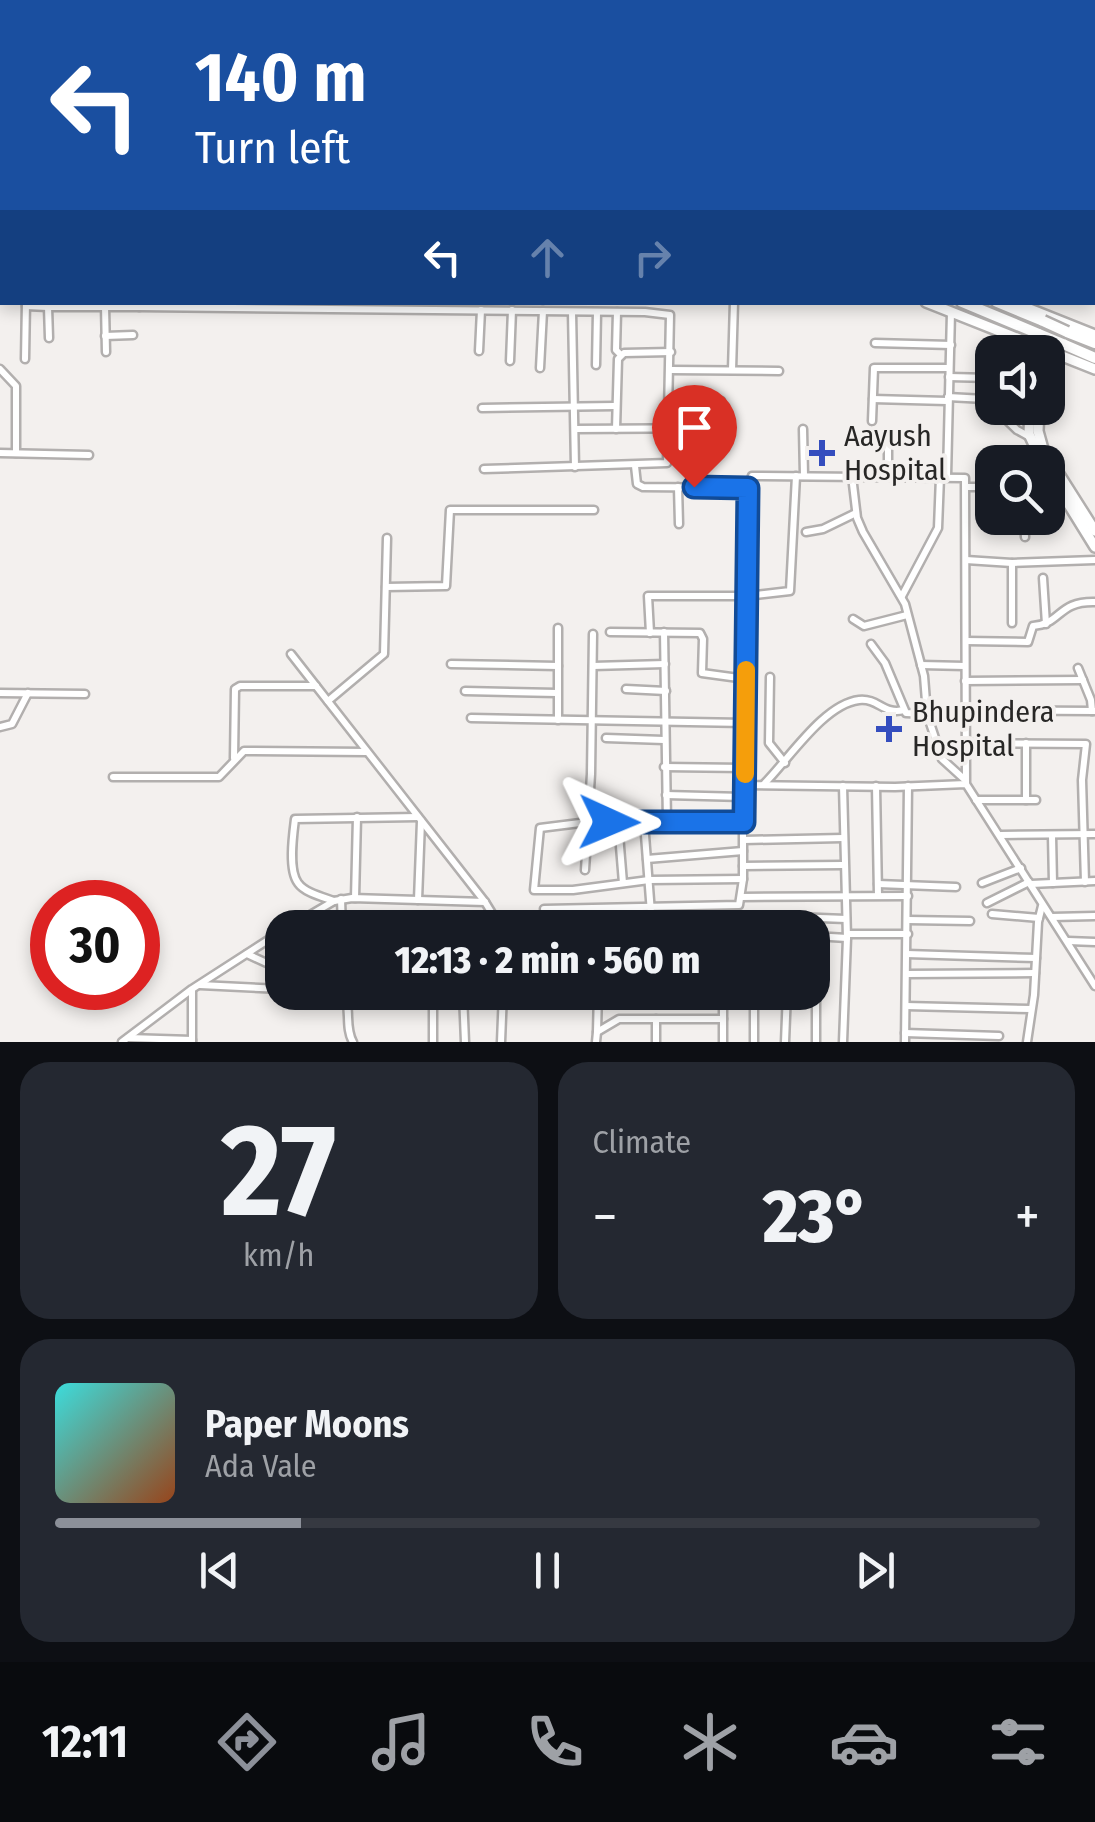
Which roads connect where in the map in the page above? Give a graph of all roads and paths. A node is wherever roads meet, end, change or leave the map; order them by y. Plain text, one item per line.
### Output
1 (26, 305) edge
2 (33, 305) edge
3 (139, 305) edge
4 (734, 305) edge
5 (934, 305) edge
6 (969, 305) edge
7 (1004, 305) edge
8 (1019, 305) edge
9 (105, 306) junction
10 (48, 307) junction
11 (481, 310) junction
12 (512, 310) junction
13 (543, 311) junction
14 (572, 312) junction
15 (597, 312) junction
16 (617, 312) junction
17 (951, 312) junction
18 (1053, 319) junction
19 (132, 335) dead end
20 (1007, 335) edge
21 (1048, 335) edge
22 (1095, 335) edge
23 (105, 336) junction
24 (48, 338) dead end
25 (875, 343) dead end
26 (1095, 344) edge
27 (950, 345) junction
28 (480, 351) dead end
29 (106, 352) dead end
30 (670, 352) junction
31 (622, 356) junction
32 (1065, 357) edge
33 (1095, 358) edge
34 (25, 359) dead end
35 (510, 361) dead end
36 (596, 365) dead end
37 (540, 368) dead end
38 (1095, 368) edge
39 (0, 370) edge
40 (671, 370) junction
41 (732, 370) junction
42 (779, 371) dead end
43 (949, 372) junction
44 (975, 376) edge
45 (873, 399) junction
46 (947, 399) junction
47 (669, 401) junction
48 (721, 402) dead end
49 (575, 406) junction
50 (616, 406) junction
51 (482, 408) dead end
52 (872, 421) dead end
53 (1030, 425) edge
54 (1038, 425) edge
55 (729, 428) dead end
56 (575, 429) junction
57 (616, 429) junction
58 (669, 429) junction
59 (802, 429) dead end
60 (888, 433) dead end
61 (1030, 436) junction
62 (1034, 445) edge
63 (0, 453) edge
64 (16, 453) junction
65 (89, 455) dead end
66 (635, 466) junction
67 (576, 467) junction
68 (484, 468) dead end
69 (800, 476) junction
70 (852, 476) junction
71 (943, 476) junction
72 (888, 477) junction
73 (678, 486) junction
74 (748, 488) junction
75 (966, 488) junction
76 (975, 488) edge
77 (1065, 505) edge
78 (594, 510) dead end
79 (856, 513) junction
80 (679, 524) dead end
81 (1095, 531) edge
82 (806, 532) dead end
83 (388, 538) dead end
84 (1095, 546) edge
85 (966, 560) junction
86 (1095, 560) edge
87 (1012, 563) junction
88 (1042, 578) dead end
89 (386, 586) junction
90 (747, 596) junction
91 (902, 597) junction
92 (1095, 602) edge
93 (907, 615) junction
94 (853, 619) dead end
95 (1012, 623) dead end
96 (1046, 625) junction
97 (558, 628) dead end
98 (610, 632) dead end
99 (664, 632) junction
100 (650, 633) junction
101 (593, 634) dead end
102 (966, 640) junction
103 (871, 644) dead end
104 (291, 654) dead end
105 (451, 664) dead end
106 (665, 664) junction
107 (558, 666) junction
108 (593, 666) junction
109 (921, 666) junction
110 (965, 666) junction
111 (1078, 668) dead end
112 (770, 677) dead end
113 (746, 679) junction
114 (1083, 680) junction
115 (965, 681) junction
116 (316, 686) junction
117 (626, 689) dead end
118 (666, 690) junction
119 (465, 691) dead end
120 (0, 692) edge
121 (557, 692) junction
122 (28, 693) junction
123 (85, 694) dead end
124 (328, 701) junction
125 (1093, 707) edge
126 (904, 710) junction
127 (964, 710) junction
128 (927, 714) junction
129 (471, 718) dead end
130 (558, 720) junction
131 (591, 722) junction
132 (665, 723) junction
133 (745, 723) junction
134 (0, 727) edge
135 (606, 738) dead end
136 (664, 740) junction
137 (964, 743) junction
138 (1026, 743) junction
139 (368, 752) junction
140 (234, 759) junction
141 (784, 762) junction
142 (664, 766) junction
143 (745, 768) junction
144 (113, 778) dead end
145 (965, 782) junction
146 (744, 785) junction
147 (764, 785) junction
148 (844, 786) junction
149 (876, 786) junction
150 (908, 786) junction
151 (666, 795) junction
152 (743, 796) junction
153 (974, 800) junction
154 (1026, 800) junction
155 (1036, 800) dead end
156 (356, 817) junction
157 (420, 819) junction
158 (588, 822) junction
159 (618, 822) junction
160 (644, 822) junction
161 (667, 822) junction
162 (744, 822) junction
163 (1085, 834) junction
164 (1095, 834) edge
165 (1000, 836) junction
166 (1052, 836) junction
167 (843, 838) junction
168 (744, 840) junction
169 (744, 851) junction
170 (647, 859) junction
171 (743, 866) junction
172 (844, 866) junction
173 (1021, 868) junction
174 (585, 870) dead end
175 (743, 879) junction
176 (649, 880) junction
177 (1095, 881) edge
178 (1085, 882) junction
179 (623, 883) junction
180 (982, 883) dead end
181 (1030, 883) junction
182 (878, 884) junction
183 (1053, 884) junction
184 (908, 886) junction
185 (956, 887) dead end
186 (844, 894) junction
187 (878, 895) junction
188 (742, 896) junction
189 (908, 896) junction
190 (355, 898) junction
191 (418, 900) junction
192 (338, 901) junction
193 (485, 902) junction
194 (987, 903) dead end
195 (1043, 904) junction
196 (651, 907) junction
197 (544, 909) dead end
198 (321, 910) edge
199 (339, 910) edge
200 (490, 910) edge
201 (651, 910) edge
202 (992, 914) dead end
203 (1050, 916) junction
204 (1095, 916) edge
205 (830, 918) edge
206 (1039, 918) junction
207 (846, 919) junction
208 (908, 920) junction
209 (970, 921) dead end
210 (908, 934) junction
211 (830, 936) edge
212 (847, 936) junction
213 (265, 942) edge
214 (1067, 942) junction
215 (1095, 942) edge
216 (246, 954) junction
217 (907, 954) junction
218 (1036, 958) junction
219 (265, 962) edge
220 (907, 974) junction
221 (1036, 974) junction
222 (1095, 986) edge
223 (195, 987) junction
224 (265, 989) edge
225 (906, 1006) junction
226 (1032, 1009) junction
227 (347, 1010) edge
228 (433, 1010) edge
229 (464, 1010) edge
230 (502, 1010) edge
231 (597, 1010) edge
232 (722, 1010) edge
233 (754, 1010) edge
234 (786, 1010) edge
235 (815, 1010) edge
236 (656, 1019) junction
237 (722, 1020) junction
238 (596, 1032) junction
239 (999, 1036) dead end
240 (905, 1037) edge
241 (124, 1040) edge
242 (192, 1041) edge
243 (352, 1042) edge
244 (433, 1042) edge
245 (465, 1042) edge
246 (501, 1042) edge
247 (596, 1042) edge
248 (656, 1042) edge
249 (723, 1042) edge
250 (754, 1042) edge
251 (785, 1042) edge
252 (816, 1042) edge
253 (843, 1042) edge
254 (1027, 1042) edge

1 - 34 street
2 - 10 street
3 - 9 street
3 - 11 street
4 - 41 street
5 - 17 main road
6 - 33 highway, bridge
7 - 26 highway, bridge
8 - 18 main road
9 - 10 street
9 - 23 street
10 - 24 street
11 - 12 street
11 - 28 street
12 - 13 street
12 - 35 street
13 - 14 street
13 - 37 street
14 - 15 street
14 - 49 street
15 - 16 street
15 - 36 street
16 - 30 street
16 - 31 street
17 - 20 main road
17 - 27 street
18 - 21 main road
18 - 22 main road
19 - 23 street
23 - 29 street
25 - 27 street
27 - 43 street
30 - 31 street
30 - 40 street
31 - 50 street
32 - 38 main road
39 - 64 street
40 - 41 street
40 - 47 street
41 - 42 street
43 - 44 street
43 - 45 street
43 - 46 street
45 - 46 street
45 - 52 street
46 - 61 street
46 - 71 street
47 - 48 street
47 - 58 street
49 - 50 street
49 - 51 street
49 - 56 street
50 - 57 street
53 - 61 main road
54 - 81 main road
55 - 58 street
56 - 57 street
56 - 67 street
57 - 58 street
58 - 66 street
59 - 69 street
60 - 72 street
61 - 62 main road
63 - 64 street
64 - 65 street
66 - 67 street
66 - 73 street
67 - 68 street
69 - 70 street
69 - 74 street
69 - 90 street
70 - 72 street
70 - 79 street
71 - 72 street
71 - 75 street
71 - 91 street
73 - 74 street
73 - 80 street
74 - 90 street
75 - 76 street
75 - 85 street
77 - 84 main road
78 - 89 street
79 - 82 street
79 - 91 street
83 - 89 street
85 - 87 street
85 - 102 street
86 - 87 street
87 - 95 street
88 - 96 street
89 - 124 street
90 - 100 street
90 - 113 street
91 - 93 street
92 - 96 street
93 - 94 street
93 - 109 street
96 - 102 street
97 - 107 street
98 - 100 street
99 - 100 street
99 - 106 street
99 - 113 street
101 - 108 street
102 - 110 street
103 - 126 street
104 - 116 street
105 - 107 street
106 - 108 street
106 - 118 street
107 - 121 street
108 - 131 street
109 - 110 street
109 - 128 street
110 - 115 street
111 - 114 street
112 - 141 street
113 - 133 street
114 - 115 street
114 - 125 street
115 - 127 street
116 - 124 street
116 - 140 street
117 - 118 street
118 - 132 street
119 - 121 street
120 - 122 street
121 - 130 street
122 - 123 street
122 - 134 street
124 - 139 street
125 - 127 street
126 - 128 street
126 - 141 street
127 - 137 street
128 - 145 street
129 - 130 street
130 - 131 street
131 - 132 street
131 - 158 street
132 - 133 street
132 - 136 street
133 - 143 street
135 - 136 street
136 - 142 street
137 - 138 street
137 - 145 street
138 - 154 street
138 - 163 street
139 - 140 street
139 - 157 street
140 - 144 street
141 - 147 street
142 - 143 street
142 - 151 street
143 - 146 street
145 - 150 street
145 - 153 street
146 - 147 street
146 - 152 street
147 - 148 street
148 - 149 street
148 - 167 street
149 - 150 street
149 - 182 street
150 - 184 street
151 - 152 street
151 - 161 street
152 - 162 street
153 - 154 street
153 - 165 street
154 - 155 street
156 - 157 street
156 - 190 street
156 - 192 street
157 - 191 street
157 - 193 street
158 - 159 street
158 - 174 street
158 - 179 street
159 - 160 street
159 - 179 street
160 - 161 street
160 - 170 street
161 - 162 street
162 - 168 street
163 - 164 street
163 - 166 street
163 - 178 street
165 - 166 street
165 - 173 street
166 - 183 street
167 - 168 street
167 - 172 street
168 - 169 street
169 - 170 street
169 - 171 street
170 - 176 street
171 - 172 street
171 - 175 street
172 - 186 street
173 - 180 street
173 - 181 street
175 - 176 street
175 - 188 street
176 - 179 street
176 - 196 street
177 - 178 street
178 - 183 street
181 - 183 street
181 - 194 street
181 - 195 street
182 - 184 street
182 - 187 street
184 - 185 street
184 - 189 street
186 - 187 street
186 - 188 street
186 - 207 street
187 - 189 street
188 - 196 street
189 - 208 street
190 - 191 street
190 - 192 street
191 - 193 street
192 - 198 street
192 - 199 street
193 - 200 street
195 - 203 street
195 - 206 street
196 - 197 street
196 - 201 street
202 - 206 street
203 - 204 street
203 - 214 street
205 - 207 street
206 - 218 street
207 - 212 street
208 - 209 street
208 - 210 street
210 - 212 street
210 - 217 street
211 - 212 street
212 - 253 street
213 - 216 street
214 - 215 street
214 - 222 street
216 - 219 street
216 - 223 street
217 - 218 street
217 - 220 street
218 - 221 street
220 - 221 street
220 - 225 street
221 - 226 street
223 - 224 street
223 - 241 street
223 - 242 street
225 - 226 street
225 - 240 street
226 - 254 street
227 - 243 street
228 - 244 street
229 - 245 street
230 - 246 street
231 - 238 street
232 - 237 street
233 - 250 street
234 - 251 street
235 - 252 street
236 - 237 street
236 - 238 street
236 - 248 street
237 - 249 street
238 - 247 street
239 - 240 street
241 - 242 street

